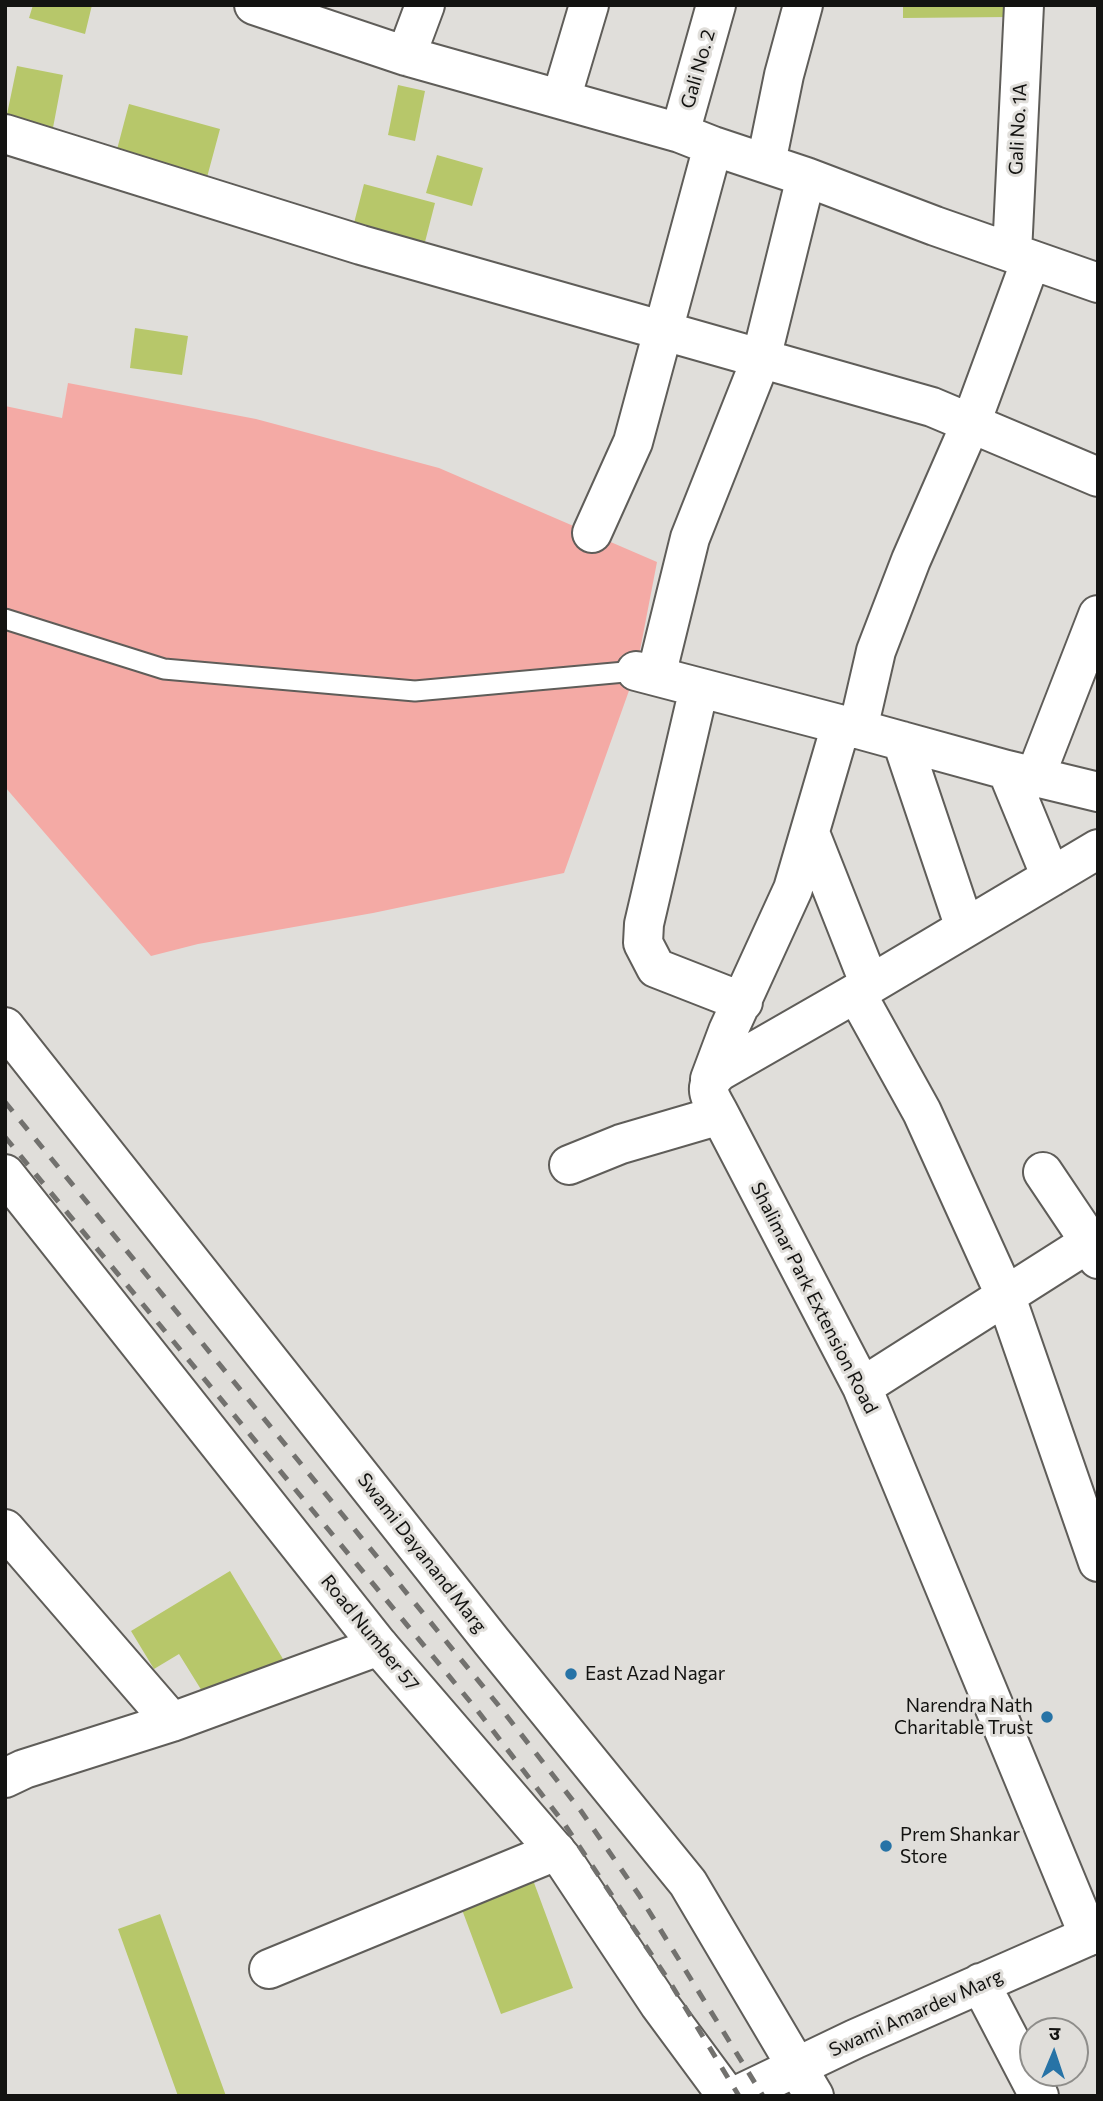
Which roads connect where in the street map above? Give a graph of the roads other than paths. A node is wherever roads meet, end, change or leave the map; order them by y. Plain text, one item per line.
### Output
1 (425, 5) edge
2 (589, 5) edge
3 (716, 5) edge
4 (803, 5) edge
5 (1024, 5) edge
6 (267, 7) edge
7 (406, 56) junction
8 (561, 99) junction
9 (5, 134) edge
10 (696, 140) junction
11 (766, 163) junction
12 (806, 177) junction
13 (1022, 257) junction
14 (1098, 283) edge
15 (663, 331) junction
16 (761, 359) junction
17 (971, 423) junction
18 (1098, 477) edge
19 (592, 533) dead end
20 (1098, 615) edge
21 (5, 619) edge
22 (646, 674) junction
23 (699, 688) junction
24 (850, 727) junction
25 (902, 741) junction
26 (1021, 774) junction
27 (1098, 792) edge
28 (810, 833) junction
29 (1098, 849) edge
30 (1051, 877) junction
31 (965, 928) junction
32 (863, 988) junction
33 (743, 1002) junction
34 (5, 1027) edge
35 (715, 1097) junction
36 (569, 1165) dead end
37 (1043, 1172) dead end
38 (5, 1174) edge
39 (1095, 1246) edge
40 (1006, 1297) junction
41 (862, 1387) junction
42 (5, 1529) edge
43 (1098, 1562) edge
44 (379, 1646) junction
45 (172, 1722) junction
46 (12, 1765) edge
47 (556, 1851) junction
48 (1094, 1934) edge
49 (269, 1969) dead end
50 (980, 1983) junction
51 (806, 2082) edge
52 (727, 2096) edge
53 (736, 2096) edge
54 (1039, 2096) edge

1 - 7 street
2 - 8 street
3 - 10 street, Gali No. 2
4 - 11 street
5 - 13 street, Gali No. 1A
6 - 7 street
7 - 8 street
8 - 10 street
9 - 15 street
10 - 11 street
10 - 15 street, Gali No. 2
11 - 12 street
12 - 13 street
12 - 16 street
13 - 14 street
13 - 17 street, Gali No. 1A
15 - 16 street
15 - 19 street, Gali No. 2
16 - 17 street
16 - 22 street
17 - 18 street
17 - 24 street, Gali No. 1A
20 - 26 street
21 - 22 lane
22 - 23 street
23 - 24 street
23 - 33 street
24 - 25 street
24 - 28 street, Gali No. 1A
25 - 26 street
25 - 31 street
26 - 27 street
26 - 30 street
28 - 32 street
28 - 33 street, Gali No. 1A
29 - 30 street
30 - 31 street
31 - 32 street
32 - 35 street
32 - 40 street
33 - 35 street, Gali No. 1A
34 - 51 street, Swami Dayanand Marg
35 - 36 street
35 - 41 street, Shalimar Park Extension Road
37 - 39 street
38 - 44 street, Road Number 57
39 - 40 street
40 - 41 street
40 - 43 street
41 - 48 street, Shalimar Park Extension Road
42 - 45 street
44 - 45 street
44 - 47 street, Road Number 57
45 - 46 street
47 - 49 street
47 - 52 street, Road Number 57
48 - 50 street, Swami Amardev Marg
50 - 51 street, Swami Amardev Marg
50 - 54 street
51 - 53 street, Swami Amardev Marg

